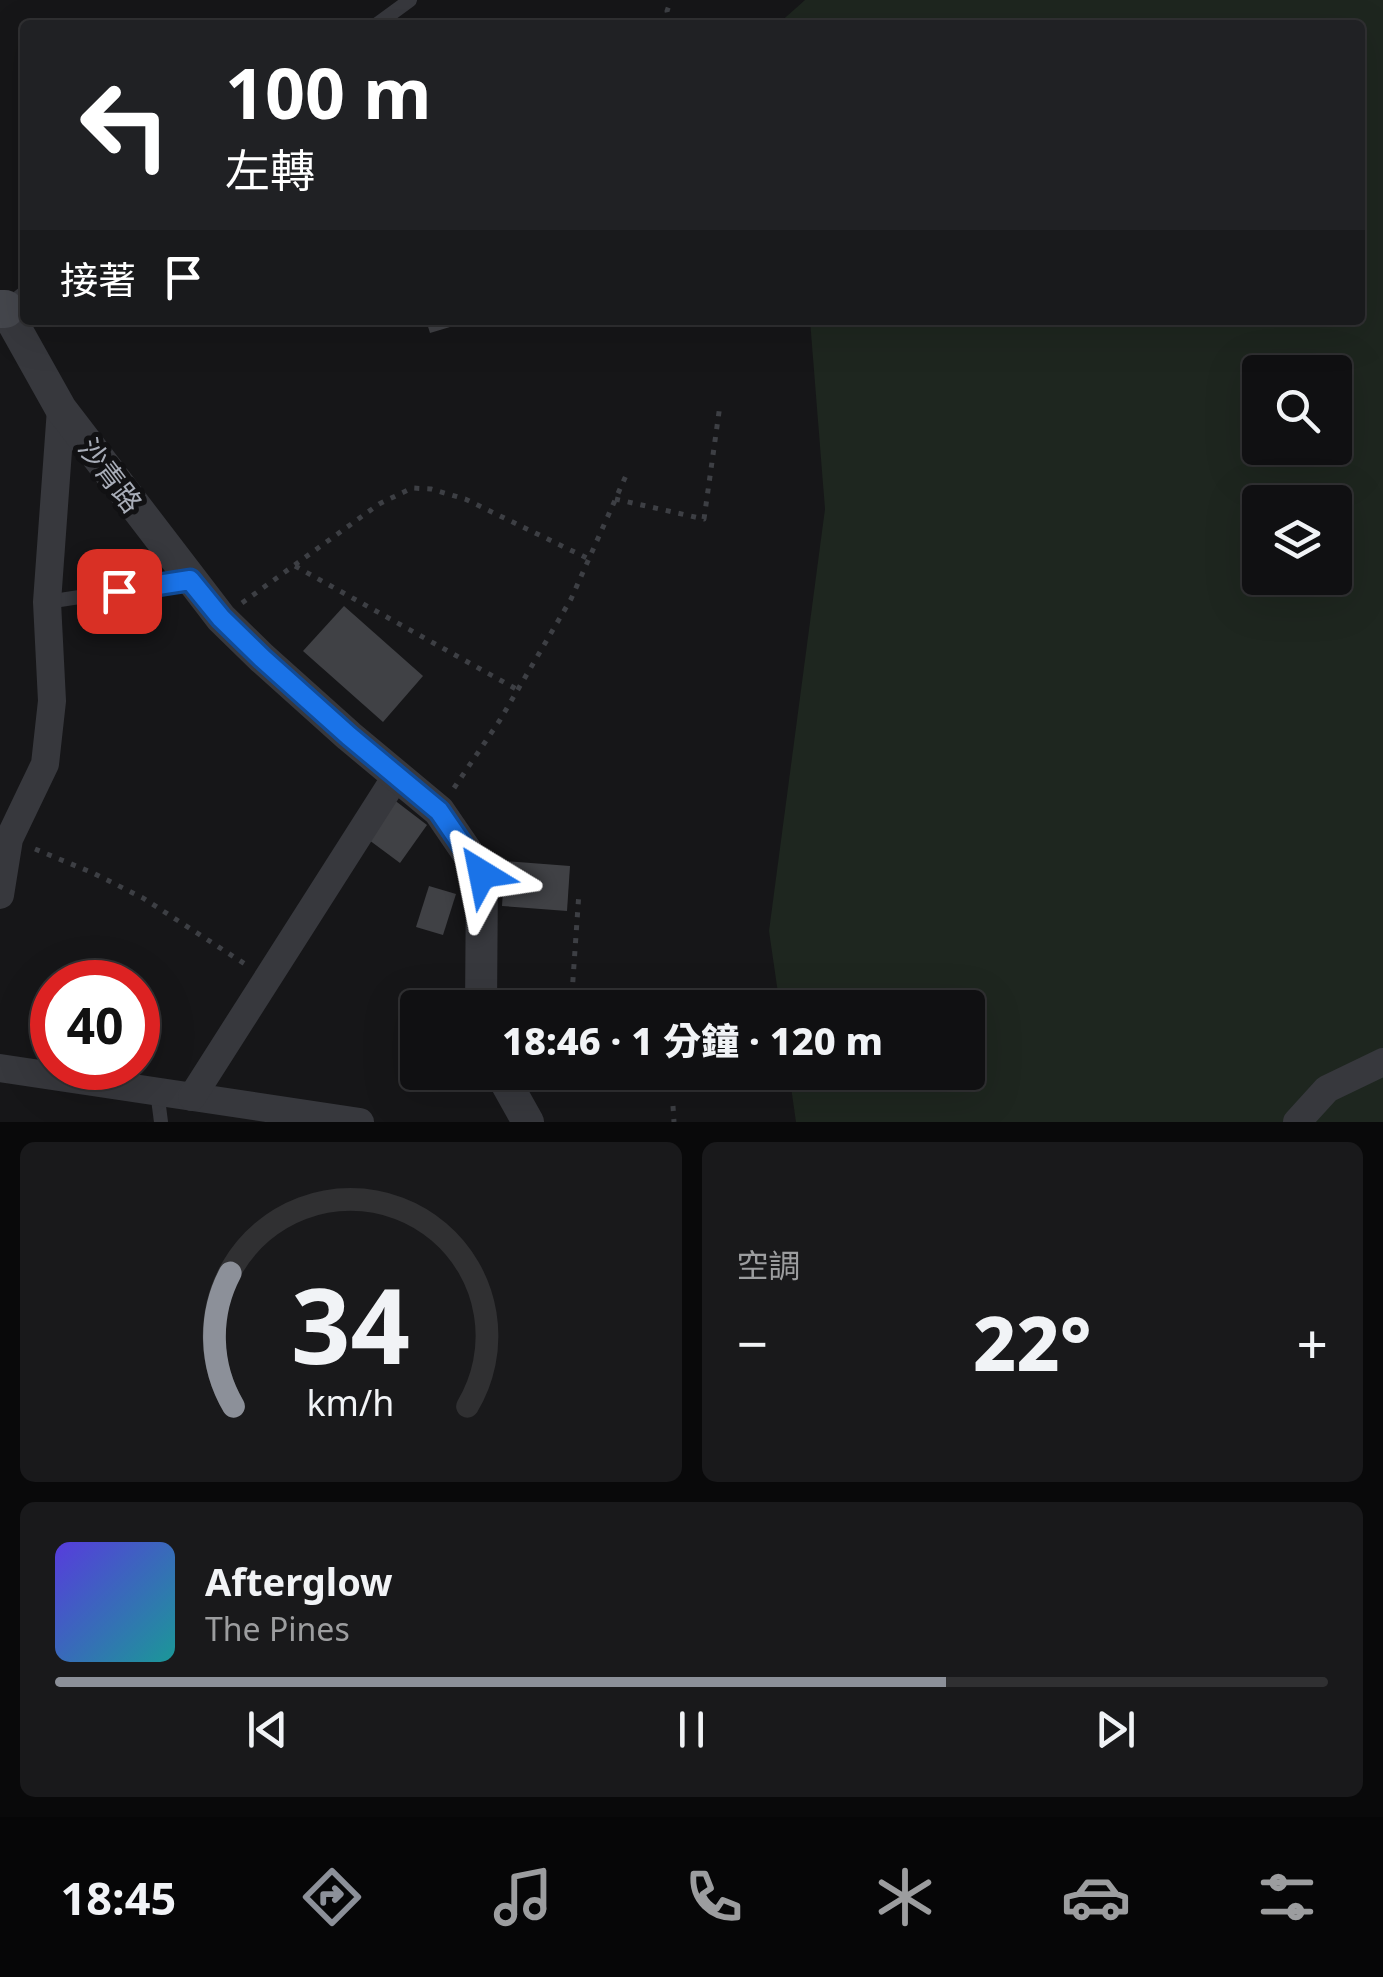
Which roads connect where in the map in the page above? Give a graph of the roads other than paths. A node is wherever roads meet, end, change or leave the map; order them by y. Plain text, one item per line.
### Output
1 (410, 0) edge
2 (383, 20) edge
3 (21, 325) edge
4 (62, 409) junction
5 (190, 580) junction
6 (47, 602) junction
7 (396, 775) junction
8 (0, 894) edge
9 (480, 990) edge
10 (1383, 1062) edge
11 (0, 1068) edge
12 (510, 1090) edge
13 (157, 1092) junction
14 (192, 1097) junction
15 (161, 1122) edge
16 (360, 1122) edge
17 (528, 1122) edge
18 (1297, 1122) edge

1 - 2 lane
3 - 4 street, 沙青路
4 - 5 street, 沙青路
4 - 6 street
5 - 6 lane
5 - 7 street, 沙青路
6 - 8 street
7 - 9 street, 沙青路
7 - 14 street
10 - 18 street
11 - 13 street
12 - 17 street
13 - 14 street
13 - 15 lane
14 - 16 street

